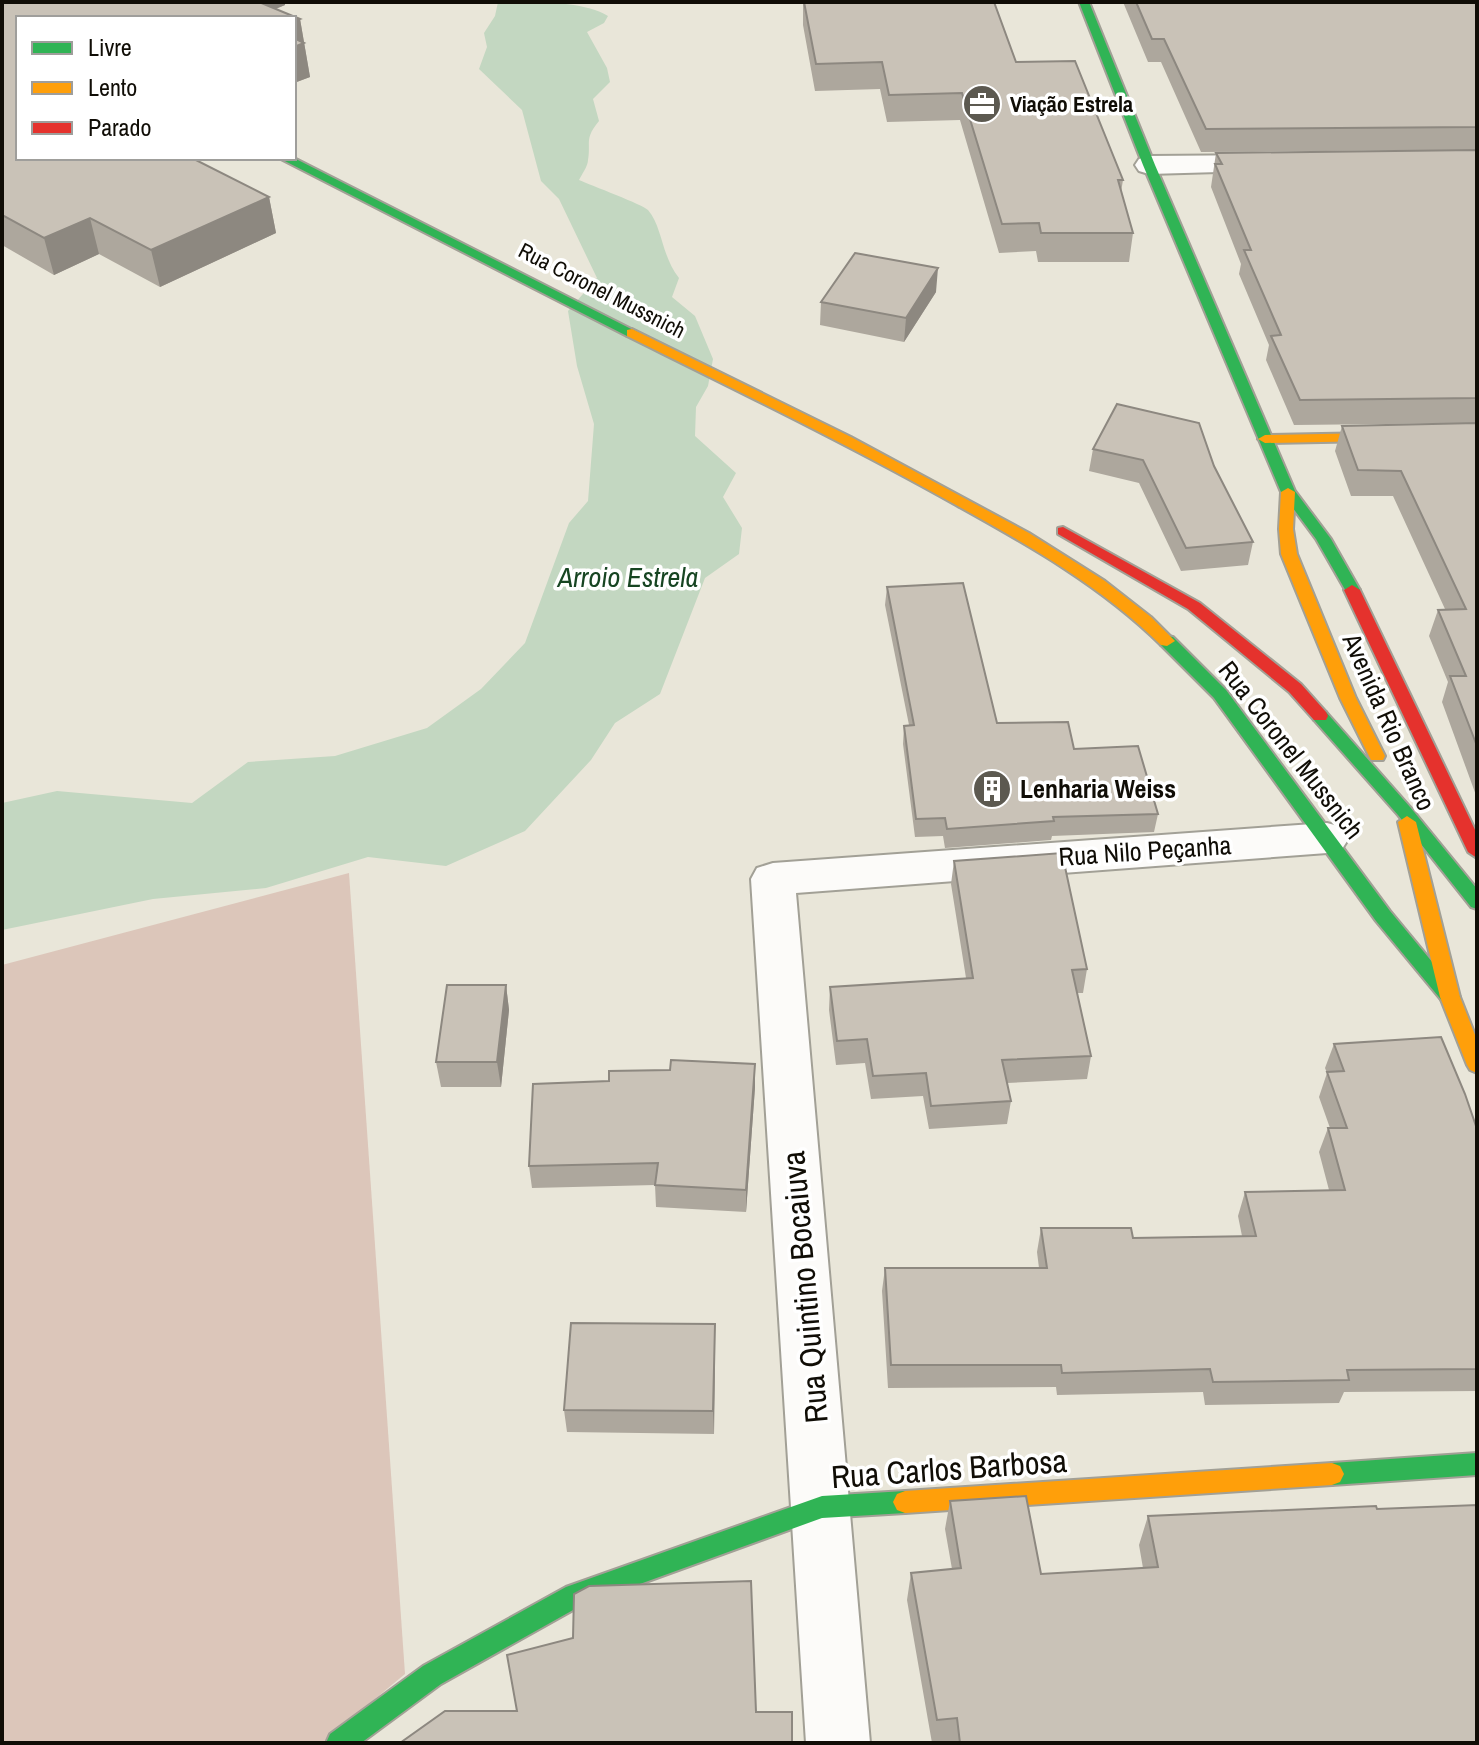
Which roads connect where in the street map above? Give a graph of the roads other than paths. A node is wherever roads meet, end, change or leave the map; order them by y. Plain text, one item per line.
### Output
1 (1084, 2) edge
2 (289, 160) edge
3 (1305, 163) edge
4 (1149, 165) junction
5 (1477, 435) edge
6 (1265, 439) junction
7 (893, 463) junction
8 (1288, 492) junction
9 (1021, 514) dead end
10 (1049, 525) dead end
11 (1404, 811) junction
12 (1327, 838) junction
13 (1477, 850) edge
14 (773, 879) joint
15 (1477, 902) edge
16 (1450, 997) junction
17 (1477, 1065) edge
18 (1477, 1464) edge
19 (822, 1507) junction
20 (339, 1743) edge
21 (838, 1743) edge

1 - 4 main road, Avenida Rio Branco
2 - 7 main road, Rua Coronel Mussnich
3 - 4 street
4 - 6 main road, Avenida Rio Branco
5 - 6 main road
6 - 8 main road, Avenida Rio Branco
7 - 9 main road, Rua Coronel Mussnich
7 - 12 main road, Rua Coronel Mussnich
8 - 11 main road, Avenida Rio Branco
8 - 13 main road, Avenida Rio Branco
10 - 11 main road, Rua Coronel Mussnich
11 - 15 main road, Rua Coronel Mussnich
11 - 16 main road, Avenida Rio Branco
12 - 14 street, Rua Nilo Peçanha
12 - 16 main road, Rua Coronel Mussnich
14 - 19 street, Rua Quintino Bocaiuva
16 - 17 main road, Avenida Rio Branco
18 - 19 main road, Rua Carlos Barbosa
19 - 20 main road, Rua Carlos Barbosa
19 - 21 street, Rua Quintino Bocaiuva

